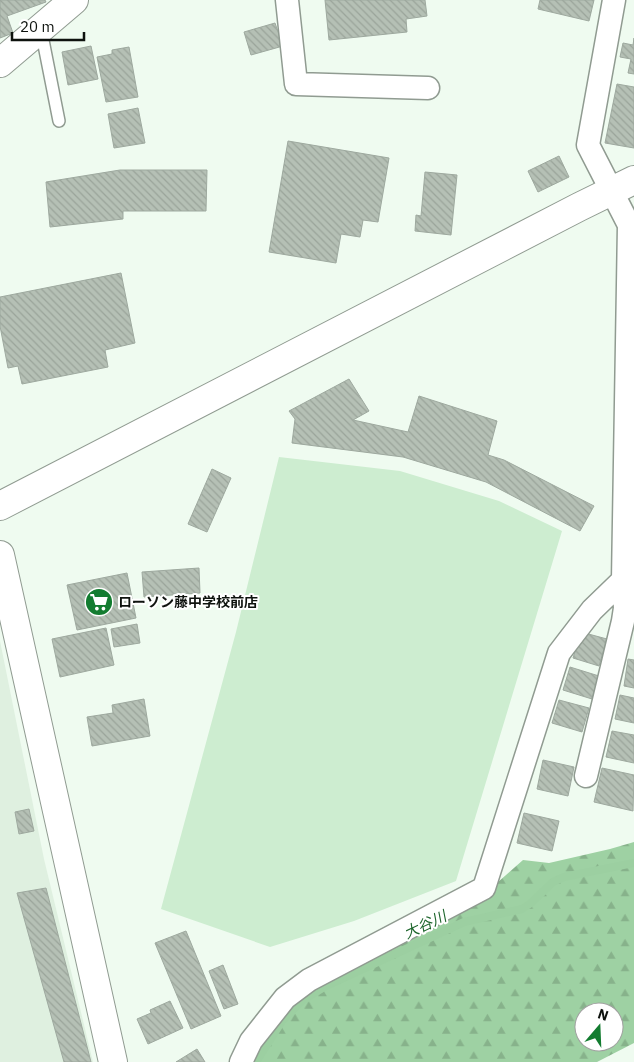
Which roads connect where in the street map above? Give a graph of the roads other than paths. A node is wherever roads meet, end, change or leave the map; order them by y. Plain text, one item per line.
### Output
1 (74, 0) edge
2 (287, 0) edge
3 (614, 0) edge
4 (41, 28) junction
5 (0, 63) edge
6 (428, 88) dead end
7 (59, 121) dead end
8 (623, 185) edge
9 (631, 312) edge
10 (0, 506) edge
11 (0, 555) edge
12 (623, 580) junction
13 (629, 609) edge
14 (586, 776) dead end
15 (113, 1062) edge
16 (241, 1062) edge

1 - 4 street
2 - 6 street
3 - 8 street
4 - 5 street
4 - 7 lane
8 - 9 street
8 - 10 street
9 - 12 street
11 - 15 street
12 - 13 street
12 - 16 street
13 - 14 street

